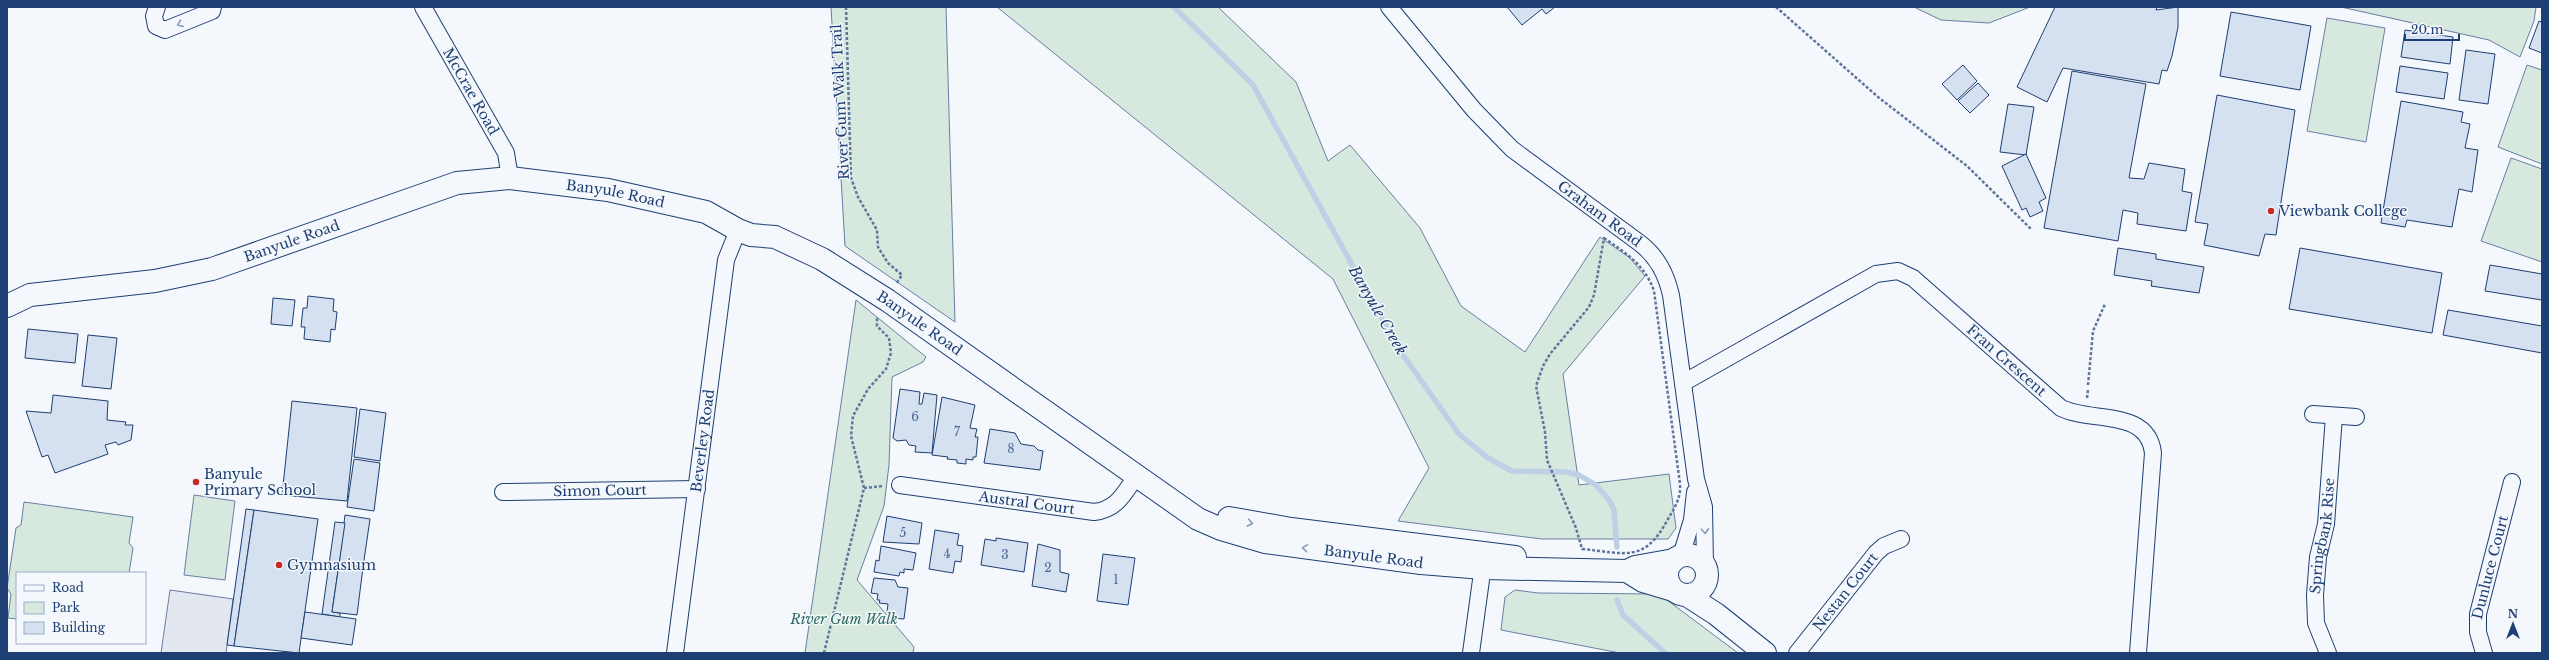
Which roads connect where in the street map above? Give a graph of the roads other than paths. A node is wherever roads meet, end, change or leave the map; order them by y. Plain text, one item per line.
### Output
1 (157, 7) edge
2 (213, 7) edge
3 (423, 7) edge
4 (1396, 9) edge
5 (510, 178) junction
6 (738, 230) junction
7 (8, 304) edge
8 (1683, 383) junction
9 (2313, 414) dead end
10 (2334, 416) junction
11 (2356, 417) dead end
12 (1137, 475) junction
13 (1696, 479) junction
14 (2512, 482) dead end
15 (900, 485) dead end
16 (697, 489) junction
17 (1161, 491) junction
18 (503, 492) dead end
19 (1901, 539) dead end
20 (1677, 558) junction
21 (1484, 560) junction
22 (1627, 571) junction
23 (1706, 572) junction
24 (1681, 593) junction
25 (1761, 650) edge
26 (675, 653) edge
27 (1471, 653) edge
28 (1797, 653) edge
29 (2138, 653) edge
30 (2328, 653) edge
31 (2484, 653) edge

2 -> 1 street
3 - 5 street, McCrae Road
4 - 8 street, Graham Road
5 - 6 street, Banyule Road
5 - 7 street, Banyule Road
6 - 12 street, Banyule Road
6 - 16 street, Beverley Road
8 - 13 street, Graham Road
8 - 29 street, Fran Crescent
9 - 10 street
10 - 11 street
10 - 30 street, Springbank Rise
12 - 15 street, Austral Court
12 - 17 street, Banyule Road
13 - 20 street, Graham Road
13 -> 23 street, Graham Road
14 - 31 street, Dunluce Court
16 - 18 street, Simon Court
16 - 26 street, Beverley Road
17 -> 21 street, Banyule Road
21 -> 17 street, Banyule Road
19 - 28 street, Nestan Court
20 - 22 street, Banyule Road
20 - 23 street
20 - 24 street
21 - 22 street, Banyule Road
21 - 27 street
22 - 24 street, Banyule Road
23 - 24 street
23 - 25 street, Banyule Road
24 - 25 street, Banyule Road

